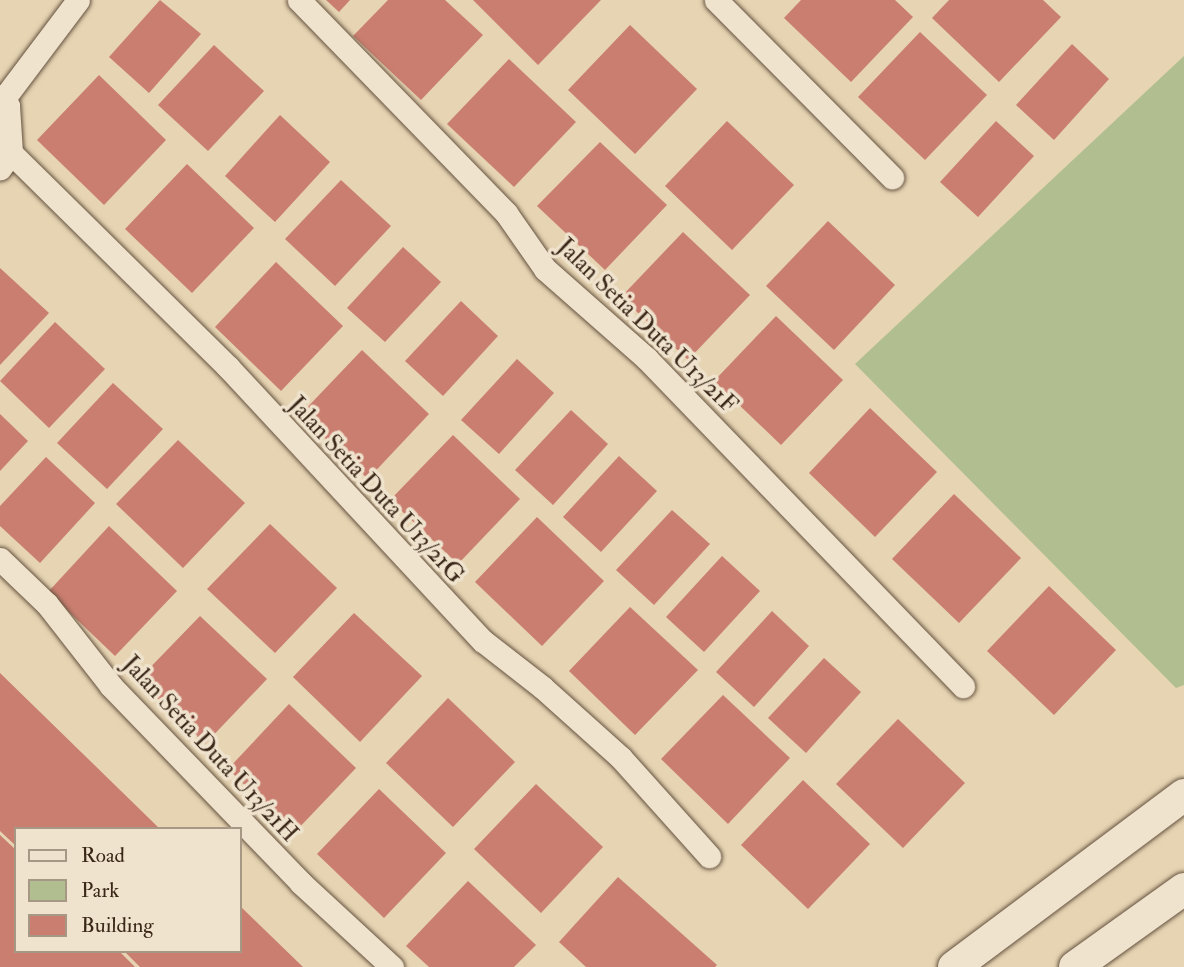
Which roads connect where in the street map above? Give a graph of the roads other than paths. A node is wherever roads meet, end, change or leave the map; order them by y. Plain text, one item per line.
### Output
1 (78, 0) edge
2 (299, 0) edge
3 (716, 0) edge
4 (3, 97) edge
5 (5, 160) edge
6 (892, 177) dead end
7 (0, 559) edge
8 (963, 686) dead end
9 (1184, 795) edge
10 (709, 856) dead end
11 (1184, 890) edge
12 (392, 967) edge
13 (954, 967) edge
14 (1075, 967) edge

1 - 4 street
2 - 8 street, Jalan Setia Duta U13/21F
3 - 6 street
4 - 5 street
5 - 10 street, Jalan Setia Duta U13/21G
7 - 12 street, Jalan Setia Duta U13/21H
9 - 13 main road
11 - 14 main road

